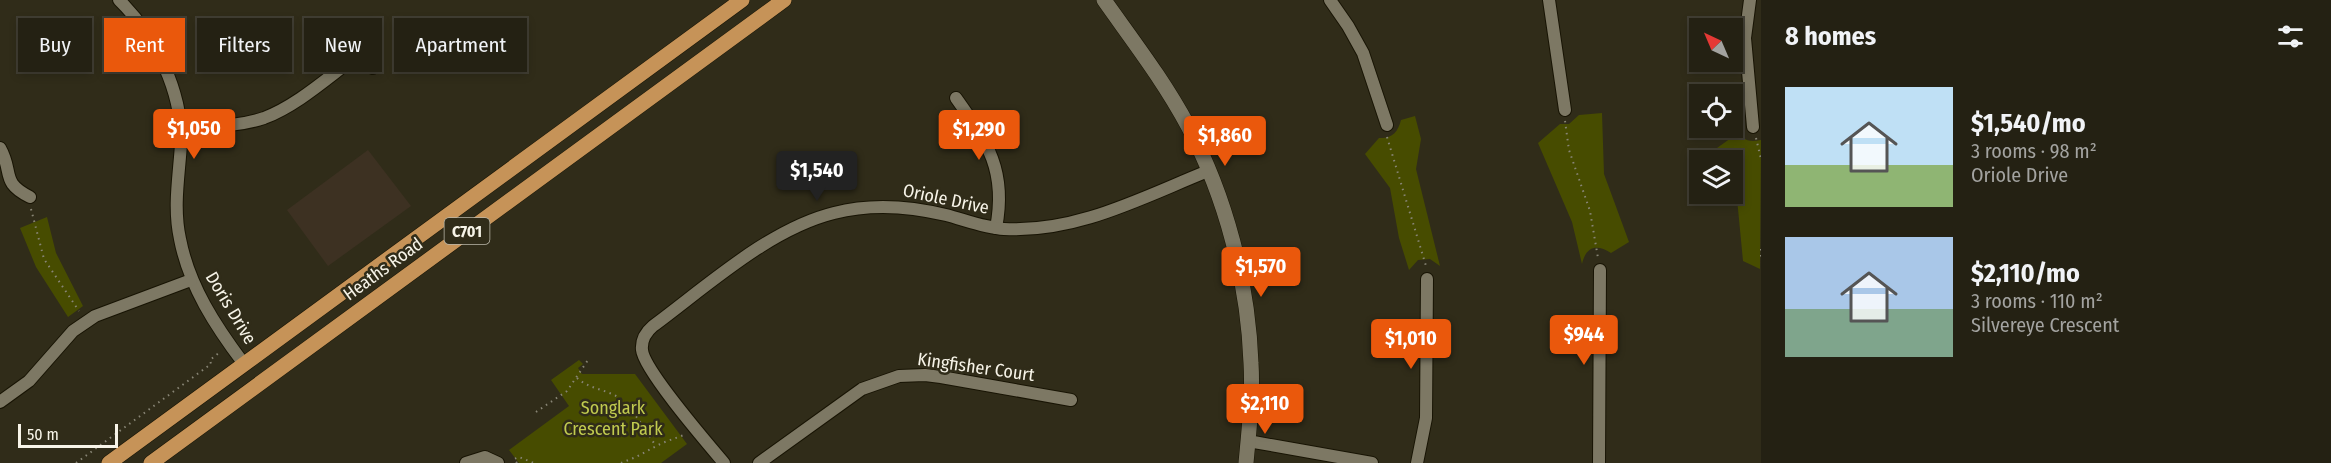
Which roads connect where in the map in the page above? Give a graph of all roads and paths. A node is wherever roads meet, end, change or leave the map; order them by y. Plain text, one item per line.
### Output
1 (119, 0) edge
2 (742, 0) edge
3 (784, 0) edge
4 (1104, 0) edge
5 (1330, 0) edge
6 (1549, 0) edge
7 (1750, 0) edge
8 (335, 72) edge
9 (956, 98) dead end
10 (1565, 110) joint
11 (1387, 125) joint
12 (1753, 127) joint
13 (181, 128) junction
14 (0, 148) edge
15 (1761, 159) edge
16 (1208, 171) junction
17 (4, 183) edge
18 (28, 197) joint
19 (996, 228) junction
20 (1761, 249) edge
21 (1761, 260) edge
22 (1600, 270) joint
23 (1427, 279) joint
24 (191, 280) junction
25 (87, 322) junction
26 (229, 345) junction
27 (588, 360) dead end
28 (244, 364) junction
29 (577, 378) junction
30 (255, 387) junction
31 (1071, 400) dead end
32 (0, 402) edge
33 (537, 412) dead end
34 (697, 430) junction
35 (1248, 441) junction
36 (656, 446) junction
37 (76, 463) edge
38 (109, 463) edge
39 (151, 463) edge
40 (466, 463) edge
41 (498, 463) edge
42 (517, 463) edge
43 (534, 463) edge
44 (621, 463) edge
45 (724, 463) edge
46 (759, 463) edge
47 (1246, 463) edge
48 (1372, 463) edge
49 (1417, 463) edge
50 (1599, 463) edge

1 - 13 street, Doris Drive
2 - 28 main road, Heaths Road / C701
3 - 30 main road, Heaths Road / C701
4 - 16 street
5 - 11 street
6 - 10 street
7 - 12 street
8 - 13 street
9 - 19 street
10 - 22 path
11 - 23 path
12 - 15 path
13 - 24 street, Doris Drive
14 - 17 street
16 - 19 street, Oriole Drive
16 - 35 street
17 - 18 street
18 - 25 path
19 - 34 street, Oriole Drive
20 - 21 path
22 - 50 street
23 - 49 street
24 - 25 street
24 - 26 street, Doris Drive
25 - 32 street
26 - 28 street, Doris Drive
26 - 37 path
27 - 29 path
28 - 30 main road
28 - 38 main road, Heaths Road / C701
29 - 33 path
29 - 36 path
30 - 39 main road, Heaths Road / C701
31 - 46 street, Kingfisher Court
34 - 36 path
34 - 45 street, Oriole Drive
35 - 47 street
35 - 48 street
36 - 44 path
40 - 41 street
42 - 43 path

